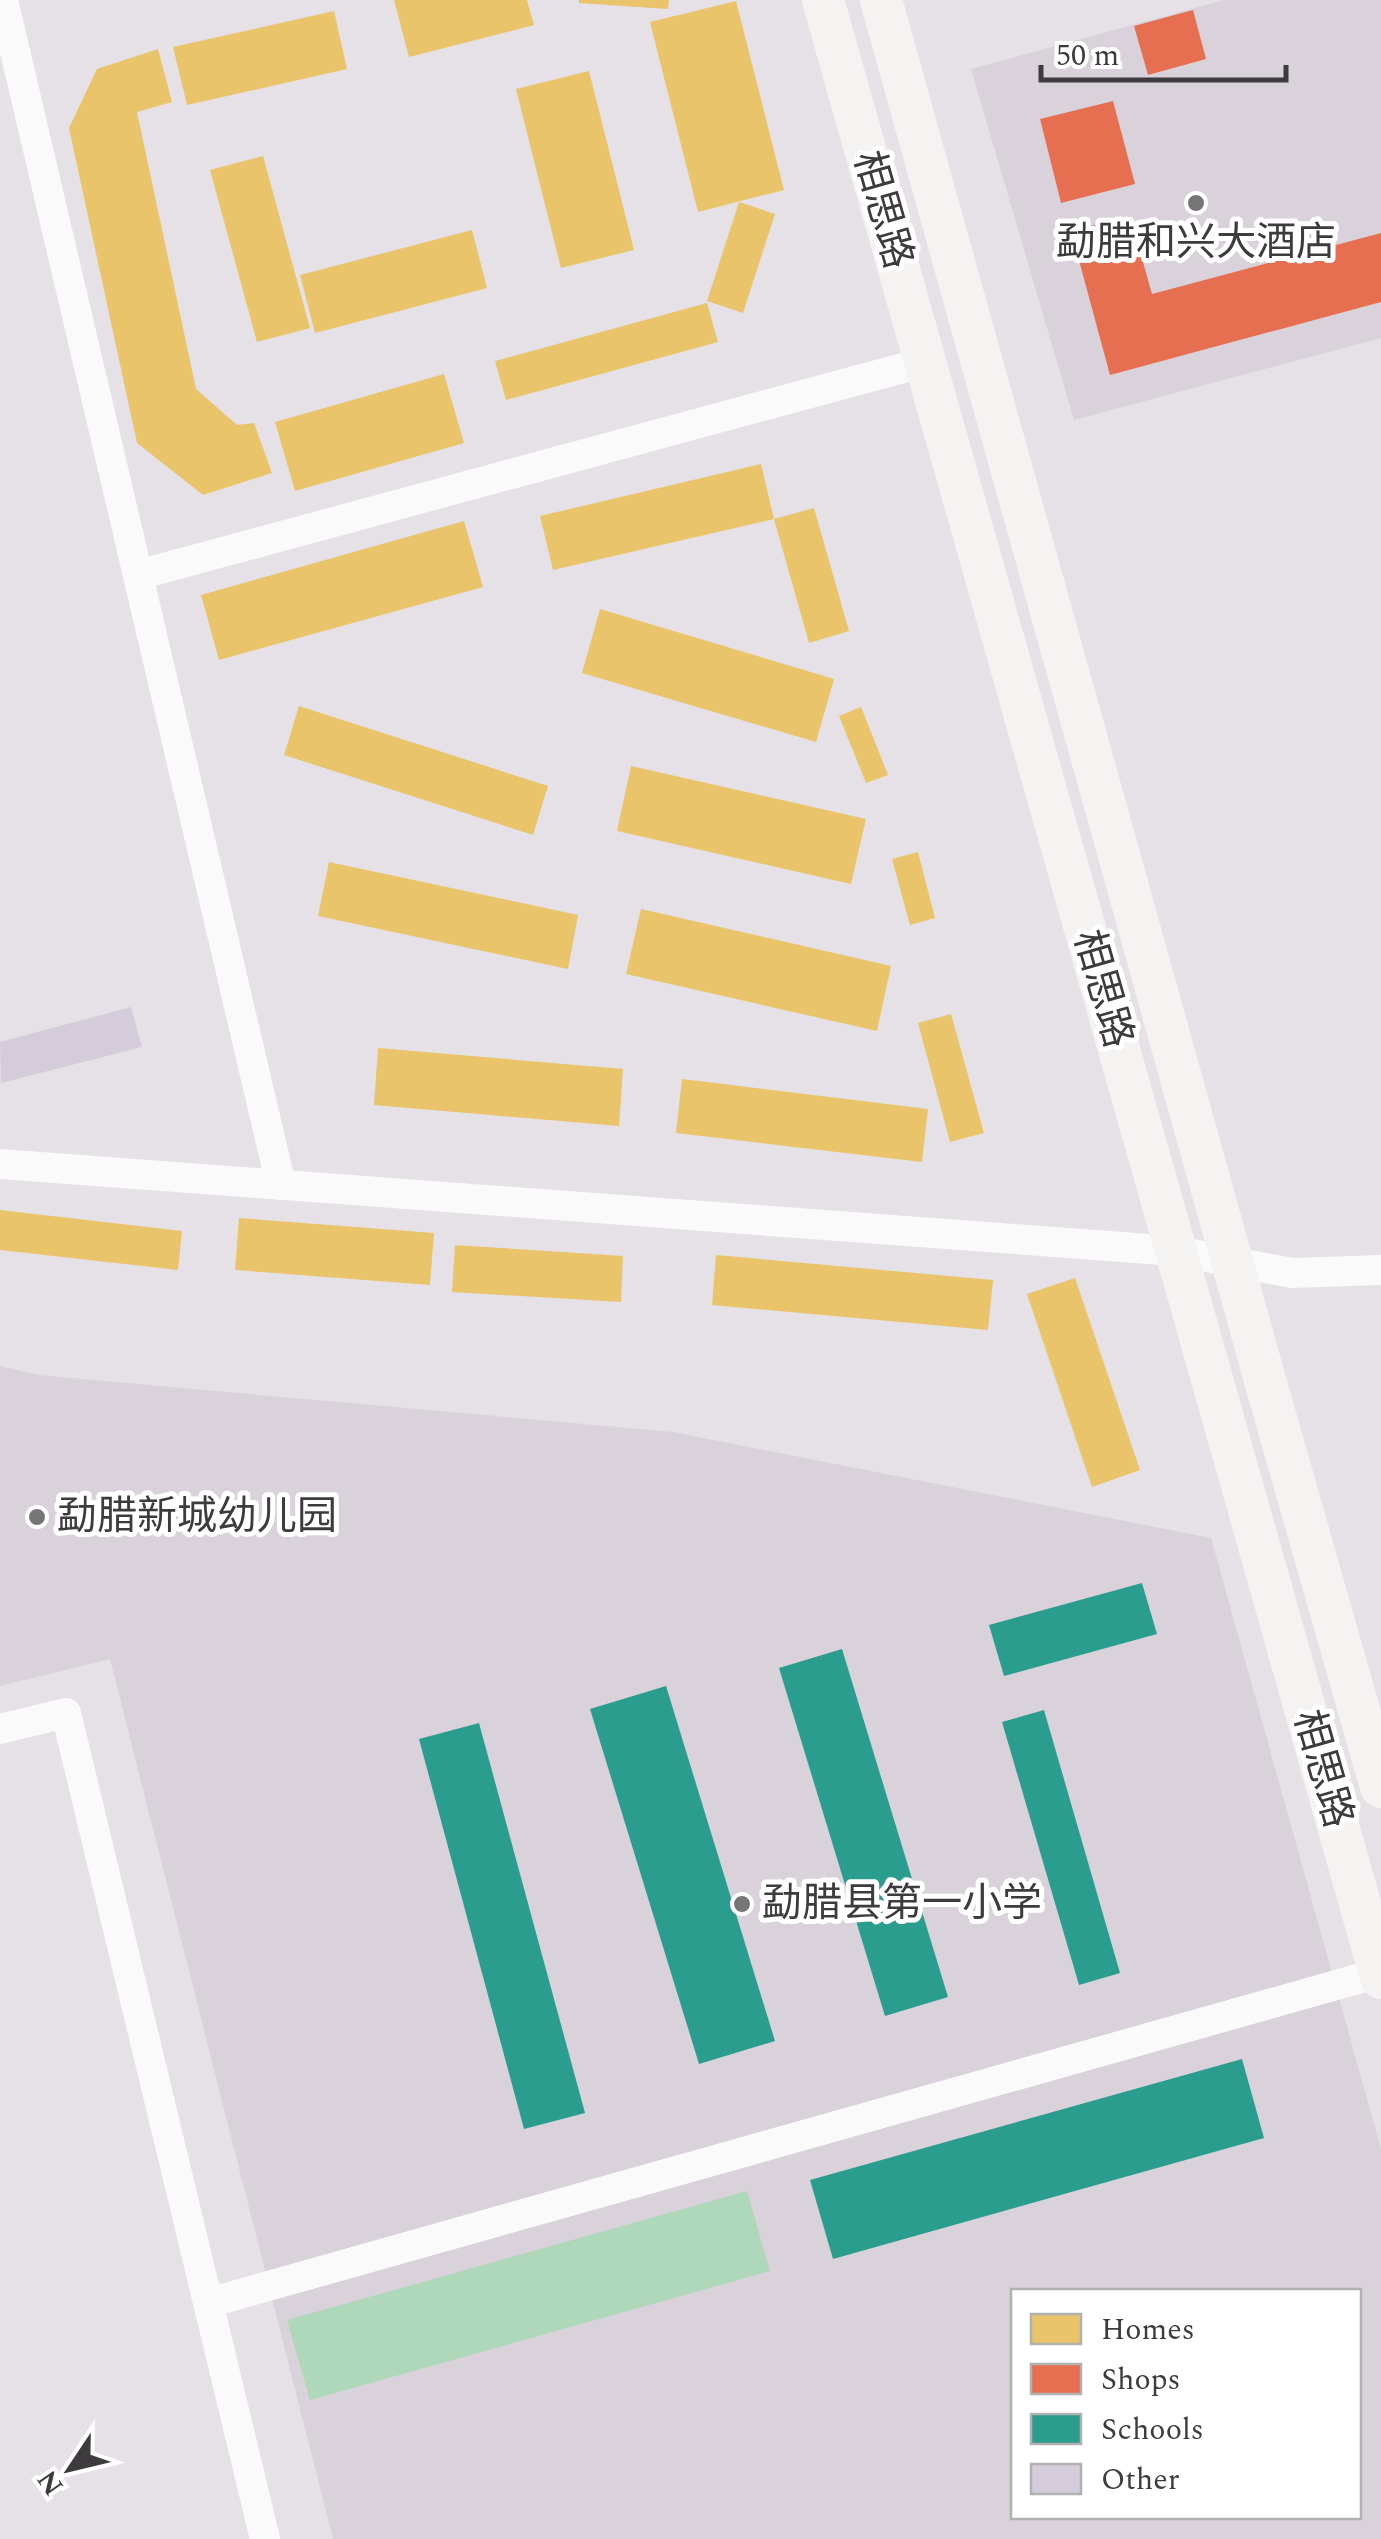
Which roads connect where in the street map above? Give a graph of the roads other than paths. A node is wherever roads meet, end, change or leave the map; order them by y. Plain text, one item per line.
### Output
1 (2, 0) edge
2 (823, 0) edge
3 (881, 0) edge
4 (925, 362) junction
5 (138, 576) junction
6 (0, 1164) edge
7 (281, 1184) junction
8 (1176, 1251) junction
9 (1232, 1262) junction
10 (1381, 1270) edge
11 (0, 1730) edge
12 (1381, 1787) edge
13 (1380, 1976) edge
14 (208, 2303) junction
15 (265, 2539) edge

1 - 5 street
2 - 4 main road, 相思路
3 - 9 main road, 相思路
4 - 5 street
4 - 8 main road, 相思路
5 - 7 street
6 - 7 street
7 - 8 street
8 - 9 street
8 - 13 main road, 相思路
9 - 10 street
9 - 12 main road, 相思路
11 - 14 street
13 - 14 street
14 - 15 street

